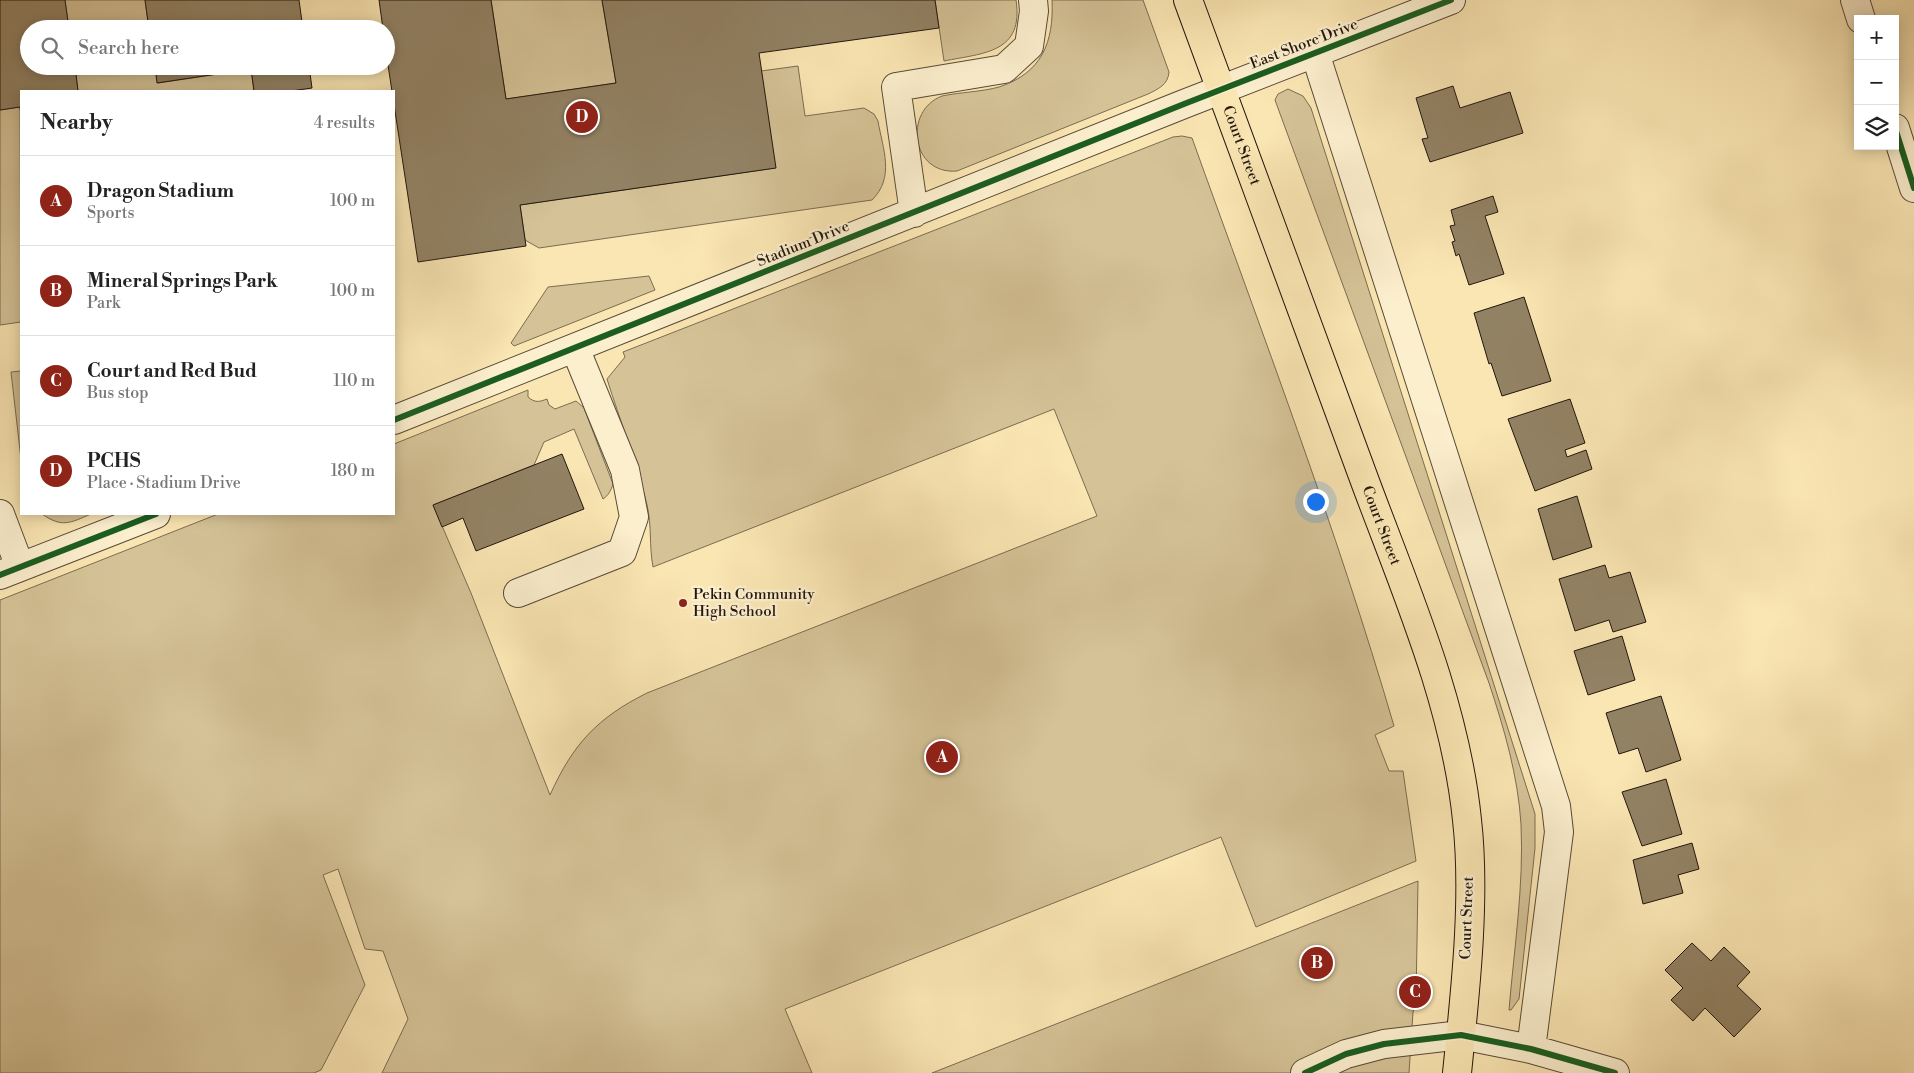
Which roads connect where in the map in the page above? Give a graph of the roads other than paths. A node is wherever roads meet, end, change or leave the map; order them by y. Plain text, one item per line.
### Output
1 (1033, 0) edge
2 (1188, 0) edge
3 (1451, 0) edge
4 (1855, 0) edge
5 (1860, 15) edge
6 (1315, 53) junction
7 (1221, 90) junction
8 (1899, 141) edge
9 (1914, 188) edge
10 (914, 212) junction
11 (575, 348) junction
12 (395, 420) edge
13 (0, 514) edge
14 (153, 515) edge
15 (10, 571) edge
16 (518, 593) dead end
17 (1461, 1035) junction
18 (1531, 1049) junction
19 (1305, 1073) edge
20 (1457, 1073) edge
21 (1615, 1073) edge

1 - 10 street
2 - 7 main road, Court Street
3 - 6 street, East Shore Drive
4 - 5 street
6 - 7 street, East Shore Drive
6 - 18 street
7 - 10 street, Stadium Drive
7 - 17 main road, Court Street
8 - 9 street
10 - 11 street, Stadium Drive
11 - 12 street, Stadium Drive
11 - 16 street
13 - 15 street
14 - 15 street
17 - 18 street
17 - 19 street
17 - 20 main road, Court Street
18 - 21 street

